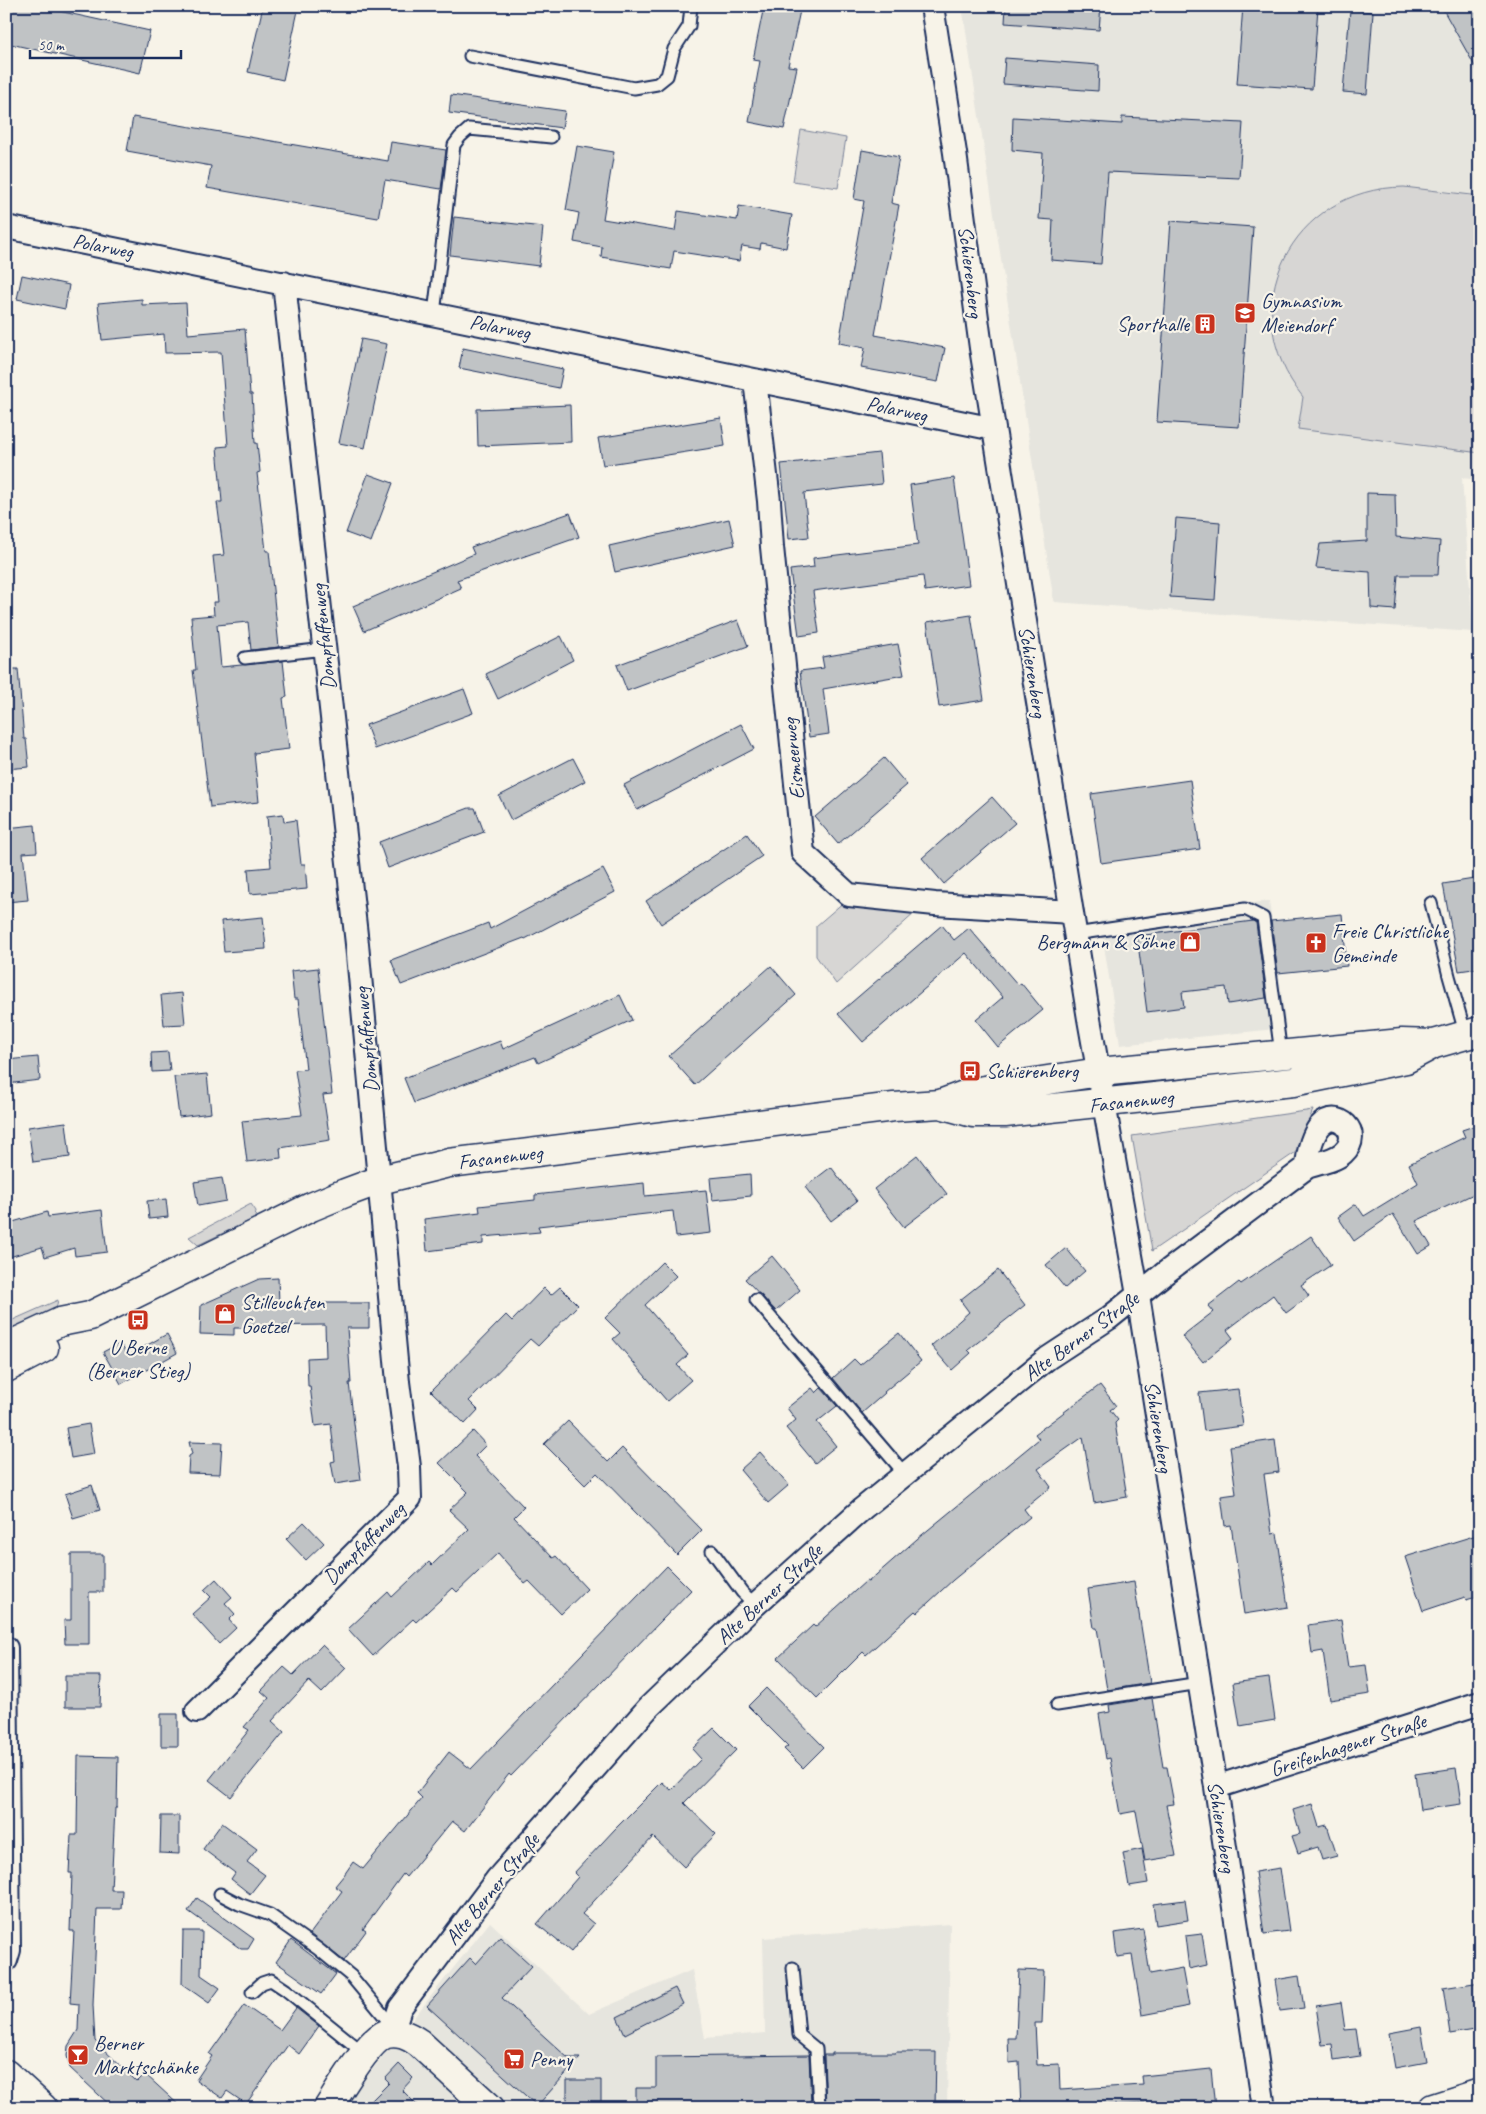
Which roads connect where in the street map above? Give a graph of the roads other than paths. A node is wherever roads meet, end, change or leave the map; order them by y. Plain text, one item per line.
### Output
1 (691, 6) edge
2 (932, 6) edge
3 (470, 56) dead end
4 (551, 137) dead end
5 (6, 227) edge
6 (284, 283) junction
7 (434, 314) junction
8 (755, 380) junction
9 (994, 428) junction
10 (325, 649) junction
11 (246, 658) dead end
12 (1431, 903) dead end
13 (1072, 912) junction
14 (1075, 934) junction
15 (1473, 1034) edge
16 (1281, 1054) junction
17 (1321, 1064) junction
18 (1099, 1072) junction
19 (940, 1104) junction
20 (1105, 1104) junction
21 (1307, 1166) dead end
22 (380, 1180) junction
23 (1138, 1295) junction
24 (756, 1300) dead end
25 (90, 1316) junction
26 (6, 1347) edge
27 (6, 1368) edge
28 (905, 1474) junction
29 (712, 1551) dead end
30 (755, 1605) junction
31 (6, 1648) edge
32 (1200, 1683) junction
33 (1480, 1703) edge
34 (1057, 1705) dead end
35 (196, 1711) dead end
36 (1216, 1787) junction
37 (220, 1894) dead end
38 (6, 1960) edge
39 (793, 1968) dead end
40 (252, 1992) dead end
41 (398, 2033) junction
42 (365, 2054) junction
43 (6, 2074) edge
44 (1480, 2093) edge
45 (43, 2108) edge
46 (328, 2108) edge
47 (490, 2108) edge
48 (819, 2108) edge
49 (1264, 2108) edge
50 (1434, 2108) edge

1 - 3 lane
2 - 9 street, Schierenberg
4 - 7 lane
5 - 6 street, Polarweg
6 - 7 street, Polarweg
6 - 10 street, Dompfaffenweg
7 - 8 street, Polarweg
8 - 9 street, Polarweg
8 - 13 street, Eismeerweg
9 - 13 street, Schierenberg
10 - 11 lane
10 - 22 street, Dompfaffenweg
12 - 15 lane
13 - 14 street, Schierenberg
14 - 16 lane
14 - 18 street, Schierenberg
15 - 17 main road
16 - 17 main road, Fasanenweg
16 - 18 main road, Fasanenweg
17 - 20 main road, Fasanenweg
18 - 19 main road, Fasanenweg
18 - 20 street, Schierenberg
19 - 20 main road, Fasanenweg
19 - 22 main road, Fasanenweg
20 - 23 street, Schierenberg
21 - 23 street, Alte Berner Straße
22 - 25 main road, Fasanenweg
22 - 35 street, Dompfaffenweg
23 - 28 street, Alte Berner Straße
23 - 32 street, Schierenberg
24 - 28 lane
25 - 26 main road, Fasanenweg
25 - 27 main road, Fasanenweg
28 - 30 street, Alte Berner Straße
29 - 30 lane
30 - 41 street, Alte Berner Straße
31 - 38 street
32 - 34 lane
32 - 36 street, Schierenberg
33 - 36 street, Greifenhagener Straße
36 - 49 street, Schierenberg
37 - 41 lane
39 - 48 lane
40 - 42 lane
41 - 42 main road
41 - 47 main road
42 - 46 main road
43 - 45 main road
44 - 50 main road

